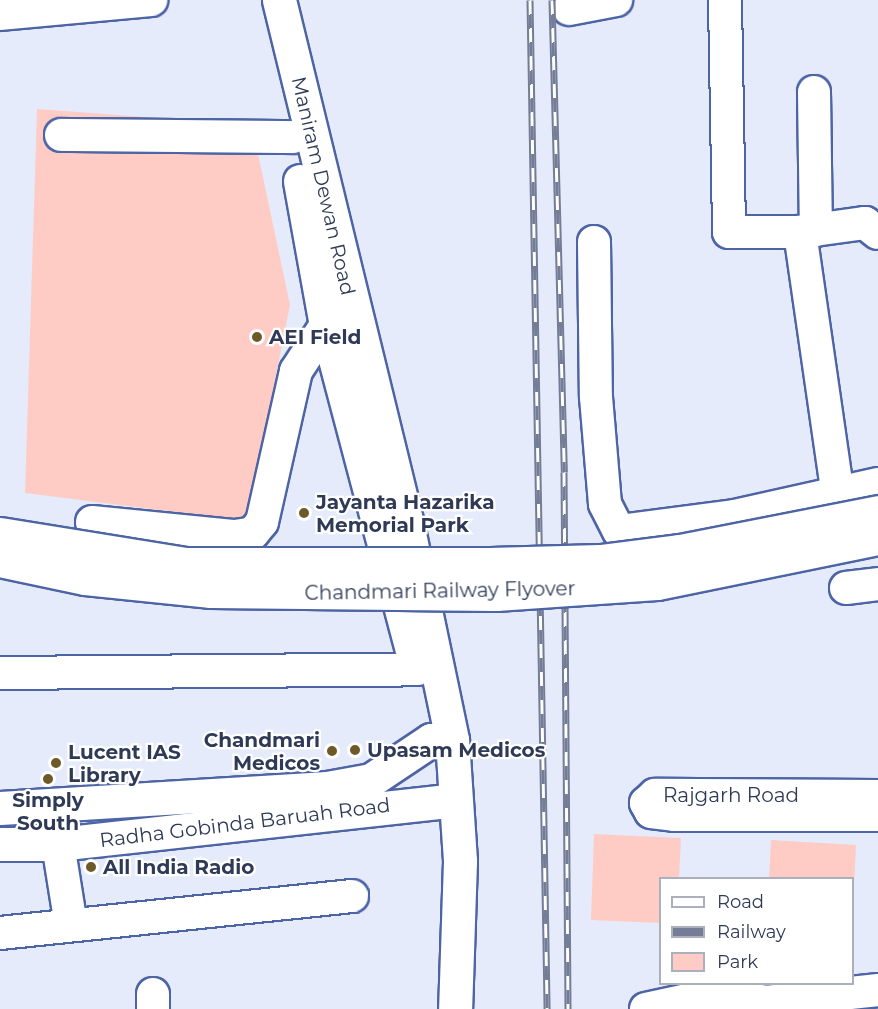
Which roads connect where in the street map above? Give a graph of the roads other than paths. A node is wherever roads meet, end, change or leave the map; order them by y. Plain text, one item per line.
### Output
1 (151, 0) edge
2 (260, 0) edge
3 (279, 0) edge
4 (616, 0) edge
5 (725, 0) edge
6 (569, 9) dead end
7 (0, 14) edge
8 (814, 92) dead end
9 (61, 135) dead end
10 (293, 137) junction
11 (808, 231) junction
12 (878, 233) edge
13 (594, 242) dead end
14 (340, 322) junction
15 (878, 484) edge
16 (837, 489) junction
17 (878, 512) edge
18 (92, 522) dead end
19 (0, 534) edge
20 (878, 538) edge
21 (0, 560) edge
22 (878, 584) edge
23 (846, 588) dead end
24 (417, 669) junction
25 (0, 673) edge
26 (442, 740) junction
27 (878, 796) edge
28 (444, 801) junction
29 (62, 806) junction
30 (0, 808) edge
31 (878, 815) edge
32 (0, 844) edge
33 (58, 844) junction
34 (352, 896) dead end
35 (71, 925) junction
36 (0, 933) edge
37 (870, 996) edge
38 (434, 1009) edge
39 (455, 1009) edge
40 (646, 1009) edge

1 - 7 street
2 - 10 main road, Maniram Dewan Road
3 - 14 main road, Maniram Dewan Road
4 - 6 street
5 - 11 street
8 - 11 street
9 - 10 street
10 - 14 main road, Maniram Dewan Road
11 - 12 street
11 - 16 street
13 - 16 street
14 - 18 street
14 - 24 main road, Maniram Dewan Road
14 - 26 main road, Maniram Dewan Road
15 - 16 street
17 - 19 main road, Chandmari Railway Flyover, bridge
20 - 21 main road, Chandmari Railway Flyover, bridge
22 - 23 street
24 - 25 street
24 - 26 main road, Maniram Dewan Road
26 - 28 main road, Maniram Dewan Road
26 - 29 main road, Radha Gobinda Baruah Road
27 - 31 street, Rajgarh Road
28 - 33 main road, Radha Gobinda Baruah Road
28 - 38 main road, Maniram Dewan Road
28 - 39 main road, Maniram Dewan Road
29 - 30 main road
29 - 33 street
32 - 33 main road, Radha Gobinda Baruah Road
33 - 35 street
34 - 35 street
35 - 36 street
37 - 40 street

